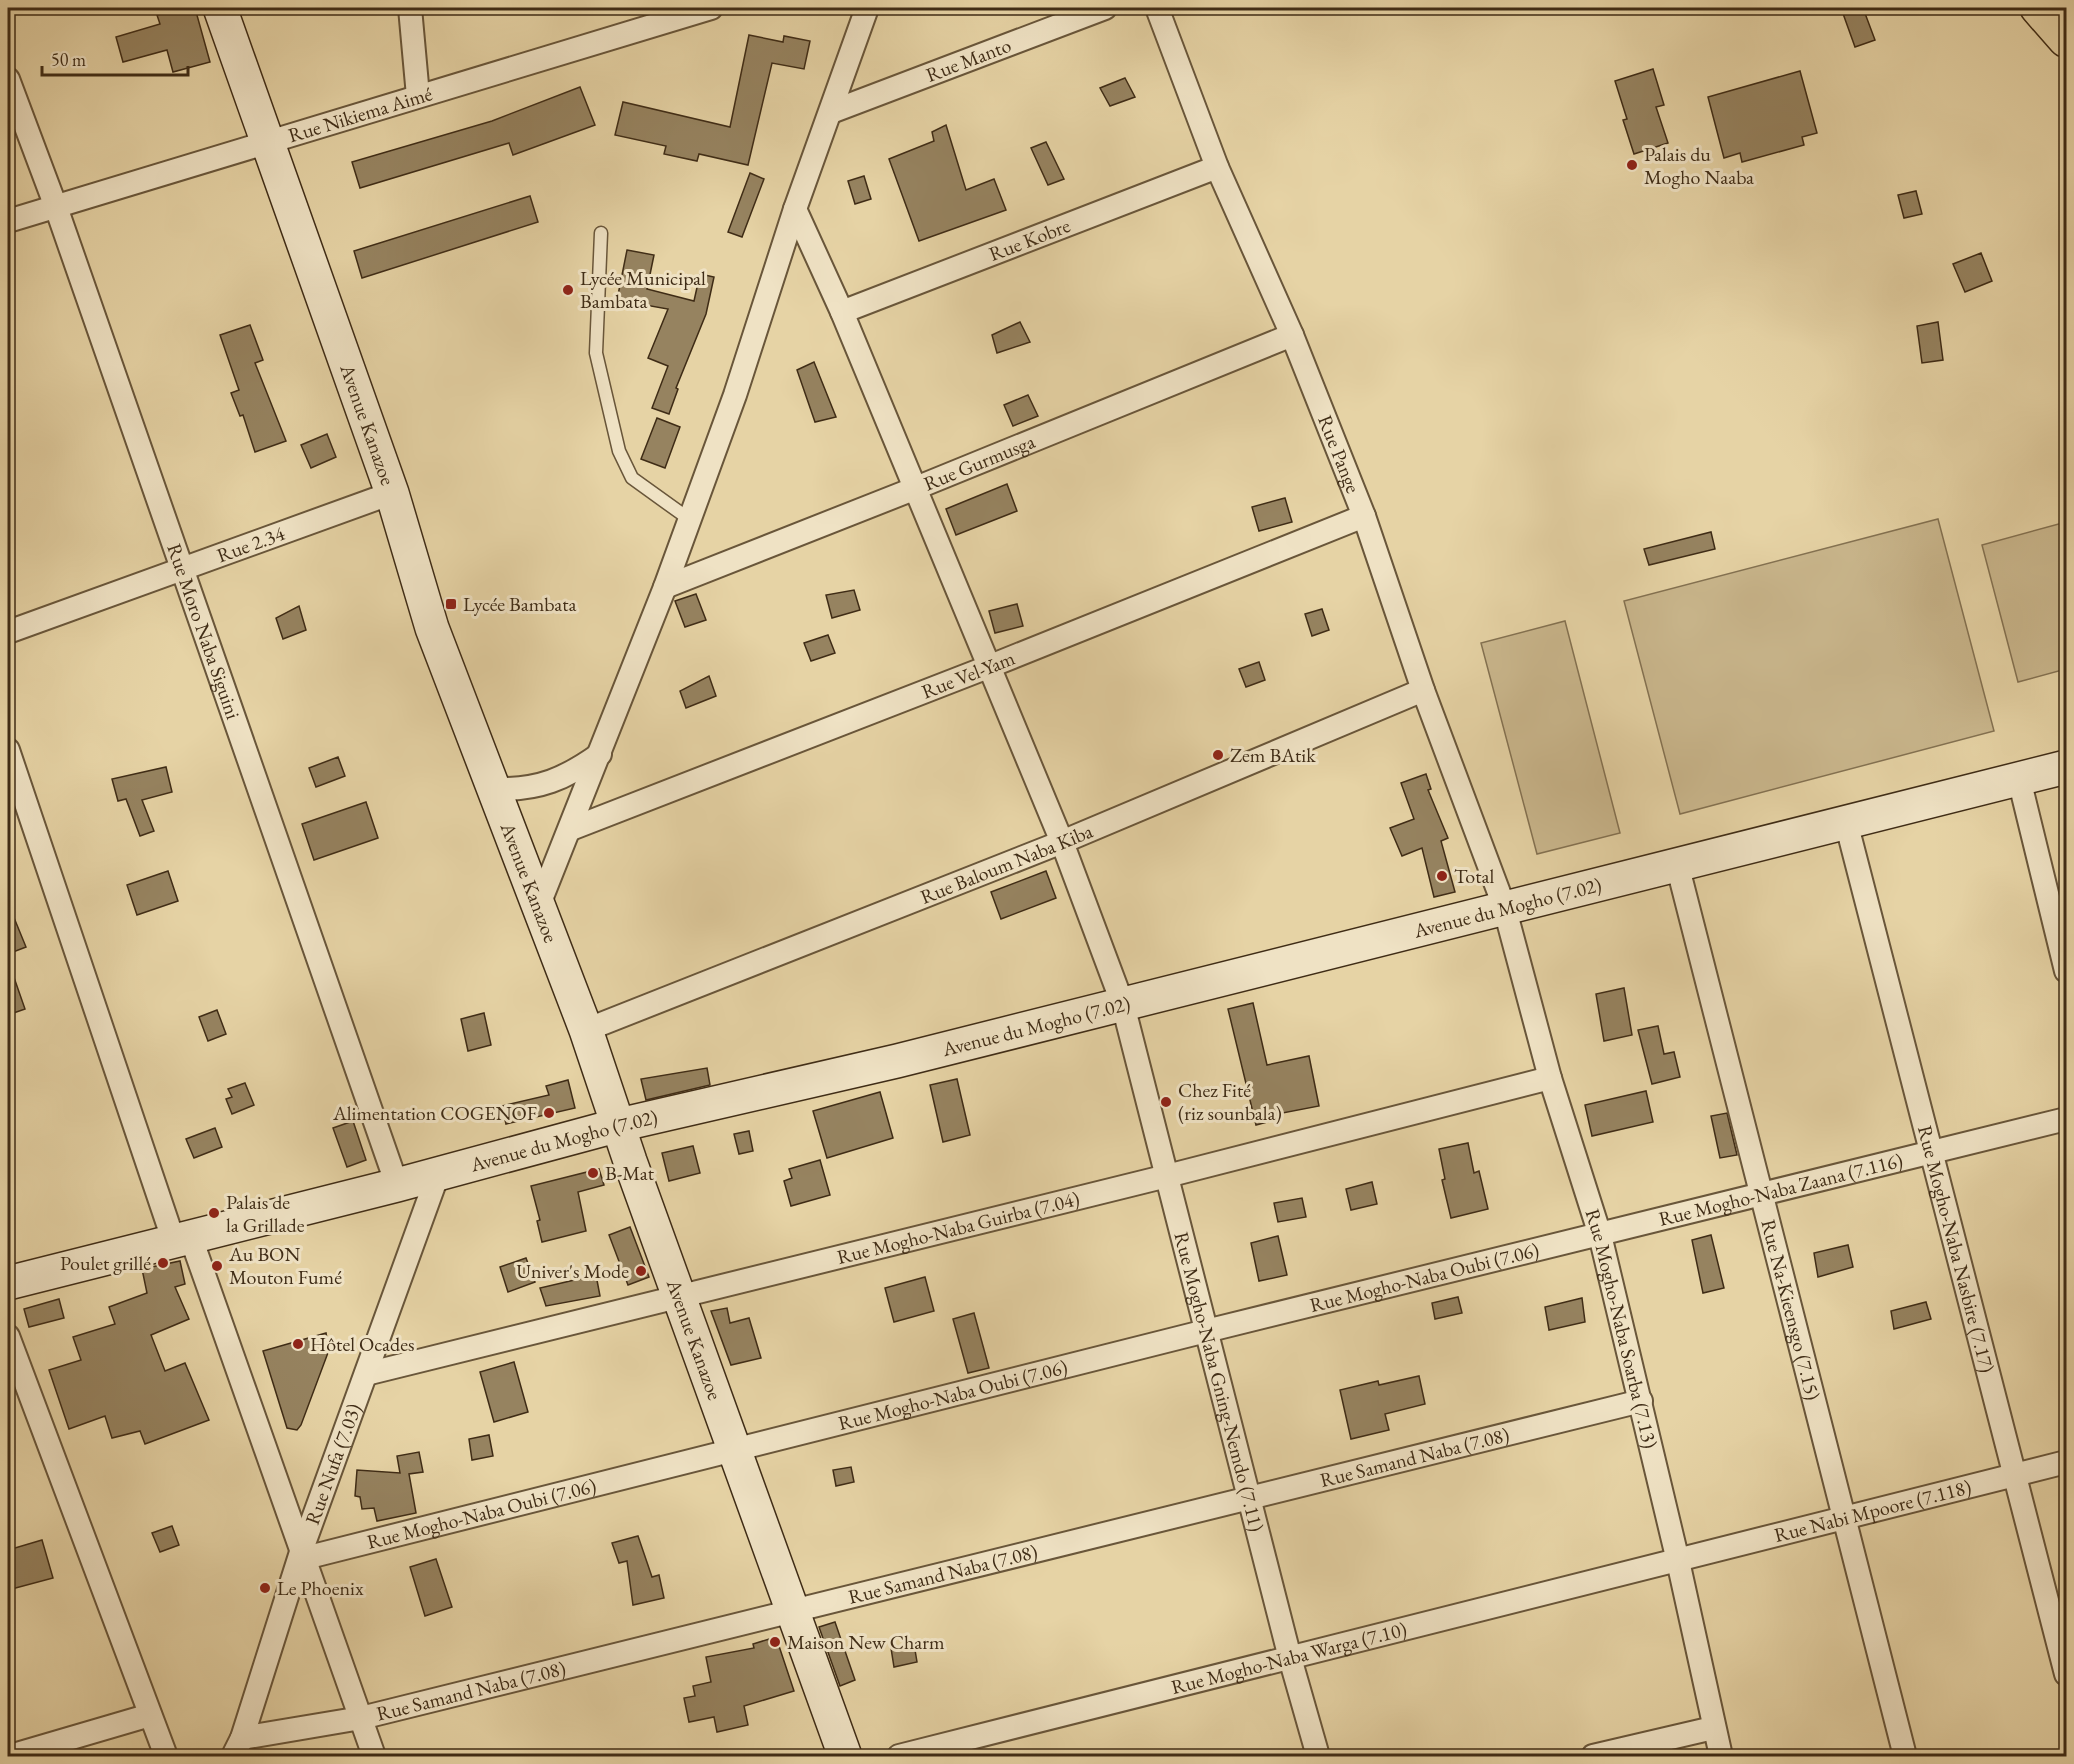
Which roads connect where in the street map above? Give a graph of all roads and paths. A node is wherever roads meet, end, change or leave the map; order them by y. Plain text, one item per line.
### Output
1 (220, 8) edge
2 (410, 8) edge
3 (711, 8) edge
4 (867, 8) edge
5 (1105, 8) edge
6 (1157, 8) edge
7 (2037, 8) edge
8 (2055, 8) edge
9 (2066, 42) edge
10 (8, 79) edge
11 (418, 96) junction
12 (831, 112) junction
13 (267, 142) junction
14 (1217, 166) junction
15 (56, 207) junction
16 (795, 209) junction
17 (8, 221) edge
18 (601, 233) dead end
19 (842, 312) junction
20 (1292, 335) junction
21 (916, 488) junction
22 (392, 493) junction
23 (1364, 516) junction
24 (689, 519) junction
25 (182, 568) junction
26 (665, 587) junction
27 (8, 632) edge
28 (988, 667) junction
29 (1424, 690) junction
30 (8, 750) edge
31 (600, 754) junction
32 (2067, 766) edge
33 (2019, 779) junction
34 (496, 789) junction
35 (1846, 822) junction
36 (571, 829) junction
37 (1062, 842) junction
38 (1677, 864) junction
39 (1504, 906) junction
40 (538, 907) junction
41 (2067, 971) edge
42 (1123, 1005) junction
43 (586, 1030) junction
44 (1550, 1078) junction
45 (2067, 1119) edge
46 (619, 1125) junction
47 (1931, 1153) junction
48 (438, 1174) junction
49 (1167, 1176) junction
50 (397, 1185) junction
51 (1762, 1195) junction
52 (1600, 1235) junction
53 (183, 1240) junction
54 (8, 1283) edge
55 (678, 1295) junction
56 (1206, 1331) junction
57 (8, 1336) edge
58 (366, 1374) junction
59 (1641, 1401) junction
60 (733, 1450) junction
61 (2067, 1462) edge
62 (2015, 1476) junction
63 (1249, 1497) junction
64 (1845, 1519) junction
65 (303, 1553) junction
66 (1678, 1561) junction
67 (792, 1612) junction
68 (1290, 1658) junction
69 (2067, 1674) edge
70 (150, 1715) junction
71 (361, 1718) junction
72 (1713, 1728) junction
73 (238, 1747) edge
74 (10, 1756) edge
75 (166, 1756) edge
76 (374, 1756) edge
77 (845, 1756) edge
78 (899, 1756) edge
79 (1318, 1756) edge
80 (1593, 1756) edge
81 (1721, 1756) edge
82 (1905, 1756) edge

1 - 13 main road, Avenue Kanazoe
2 - 11 street
3 - 11 street, Rue Nikiema Aimé
4 - 12 street
5 - 12 street, Rue Manto
6 - 14 street, Rue Pange
7 - 9 highway
8 - 9 highway
10 - 15 street, Rue Moro Naba Siguini
11 - 13 street, Rue Nikiema Aimé
12 - 16 street
13 - 15 street, Rue Nikiema Aimé
13 - 22 main road, Avenue Kanazoe
14 - 19 street, Rue Kobre
14 - 20 street, Rue Pange
15 - 17 street, Rue Nikiema Aimé
15 - 25 street, Rue Moro Naba Siguini
16 - 19 street, Rue Mogho-Naba Gning-Nemdo (7.11)
16 - 24 street
18 - 24 lane
19 - 21 street, Rue Mogho-Naba Gning-Nemdo (7.11)
20 - 21 street, Rue Gurmusga
20 - 23 street, Rue Pange
21 - 26 street, Rue Gurmusga
21 - 28 street, Rue Mogho-Naba Gning-Nemdo (7.11)
22 - 25 street, Rue 2.34
22 - 34 main road, Avenue Kanazoe
23 - 28 street, Rue Vel-Yam
23 - 29 street, Rue Pange
24 - 26 street
25 - 27 street, Rue 2.34
25 - 50 street, Rue Moro Naba Siguini
26 - 31 street
28 - 36 street, Rue Vel-Yam
28 - 37 street, Rue Mogho-Naba Gning-Nemdo (7.11)
29 - 37 street, Rue Baloum Naba Kiba
29 - 39 street, Rue Pange
30 - 53 street
31 - 34 street
31 - 36 street
32 - 33 main road, Avenue du Mogho (7.02)
33 - 35 main road, Avenue du Mogho (7.02)
33 - 41 street
34 - 40 main road, Avenue Kanazoe
35 - 38 main road, Avenue du Mogho (7.02)
35 - 47 street, Rue Mogho-Naba Nasbire (7.17)
36 - 40 street
37 - 42 street, Rue Mogho-Naba Gning-Nemdo (7.11)
37 - 43 street, Rue Baloum Naba Kiba
38 - 39 main road, Avenue du Mogho (7.02)
38 - 51 street, Rue Na-Kieensgo (7.15)
39 - 42 main road, Avenue du Mogho (7.02)
39 - 44 street, Rue Mogho-Naba Soarba (7.13)
40 - 43 main road, Avenue Kanazoe
42 - 46 main road, Avenue du Mogho (7.02)
42 - 49 street, Rue Mogho-Naba Gning-Nemdo (7.11)
43 - 46 main road, Avenue Kanazoe
44 - 49 street, Rue Mogho-Naba Guirba (7.04)
44 - 52 street, Rue Mogho-Naba Soarba (7.13)
45 - 47 street, Rue Mogho-Naba Zaana (7.116)
46 - 48 main road, Avenue du Mogho (7.02)
46 - 55 main road, Avenue Kanazoe
47 - 51 street, Rue Mogho-Naba Zaana (7.116)
47 - 62 street, Rue Mogho-Naba Nasbire (7.17)
48 - 50 main road, Avenue du Mogho (7.02)
48 - 58 street, Rue Nufa (7.03)
49 - 55 street, Rue Mogho-Naba Guirba (7.04)
49 - 56 street, Rue Mogho-Naba Gning-Nemdo (7.11)
50 - 53 main road, Avenue du Mogho (7.02)
51 - 52 street, Rue Mogho-Naba Zaana (7.116)
51 - 64 street, Rue Na-Kieensgo (7.15)
52 - 56 street, Rue Mogho-Naba Oubi (7.06)
52 - 59 street, Rue Mogho-Naba Soarba (7.13)
53 - 54 main road, Avenue du Mogho (7.02)
53 - 65 street
55 - 58 street, Rue Mogho-Naba Guirba (7.04)
55 - 60 main road, Avenue Kanazoe
56 - 60 street, Rue Mogho-Naba Oubi (7.06)
56 - 63 street, Rue Mogho-Naba Gning-Nemdo (7.11)
57 - 70 street
58 - 65 street, Rue Nufa (7.03)
59 - 63 street, Rue Samand Naba (7.08)
59 - 66 street, Rue Mogho-Naba Soarba (7.13)
60 - 65 street, Rue Mogho-Naba Oubi (7.06)
60 - 67 main road, Avenue Kanazoe
61 - 62 street, Rue Nabi Mpoore (7.118)
62 - 64 street, Rue Nabi Mpoore (7.118)
62 - 69 street, Rue Mogho-Naba Nasbire (7.17)
63 - 67 street, Rue Samand Naba (7.08)
63 - 68 street, Rue Mogho-Naba Gning-Nemdo (7.11)
64 - 66 street, Rue Nabi Mpoore (7.118)
64 - 82 street, Rue Na-Kieensgo (7.15)
65 - 71 street
65 - 73 street, Rue Nufa (7.03)
66 - 68 street, Rue Mogho-Naba Warga (7.10)
66 - 72 street, Rue Mogho-Naba Soarba (7.13)
67 - 71 street, Rue Samand Naba (7.08)
67 - 77 main road, Avenue Kanazoe
68 - 78 street, Rue Mogho-Naba Warga (7.10)
68 - 79 street, Rue Mogho-Naba Gning-Nemdo (7.11)
70 - 74 street
70 - 75 street
71 - 73 street, Rue Samand Naba (7.08)
71 - 76 street
72 - 80 street
72 - 81 street, Rue Mogho-Naba Soarba (7.13)

